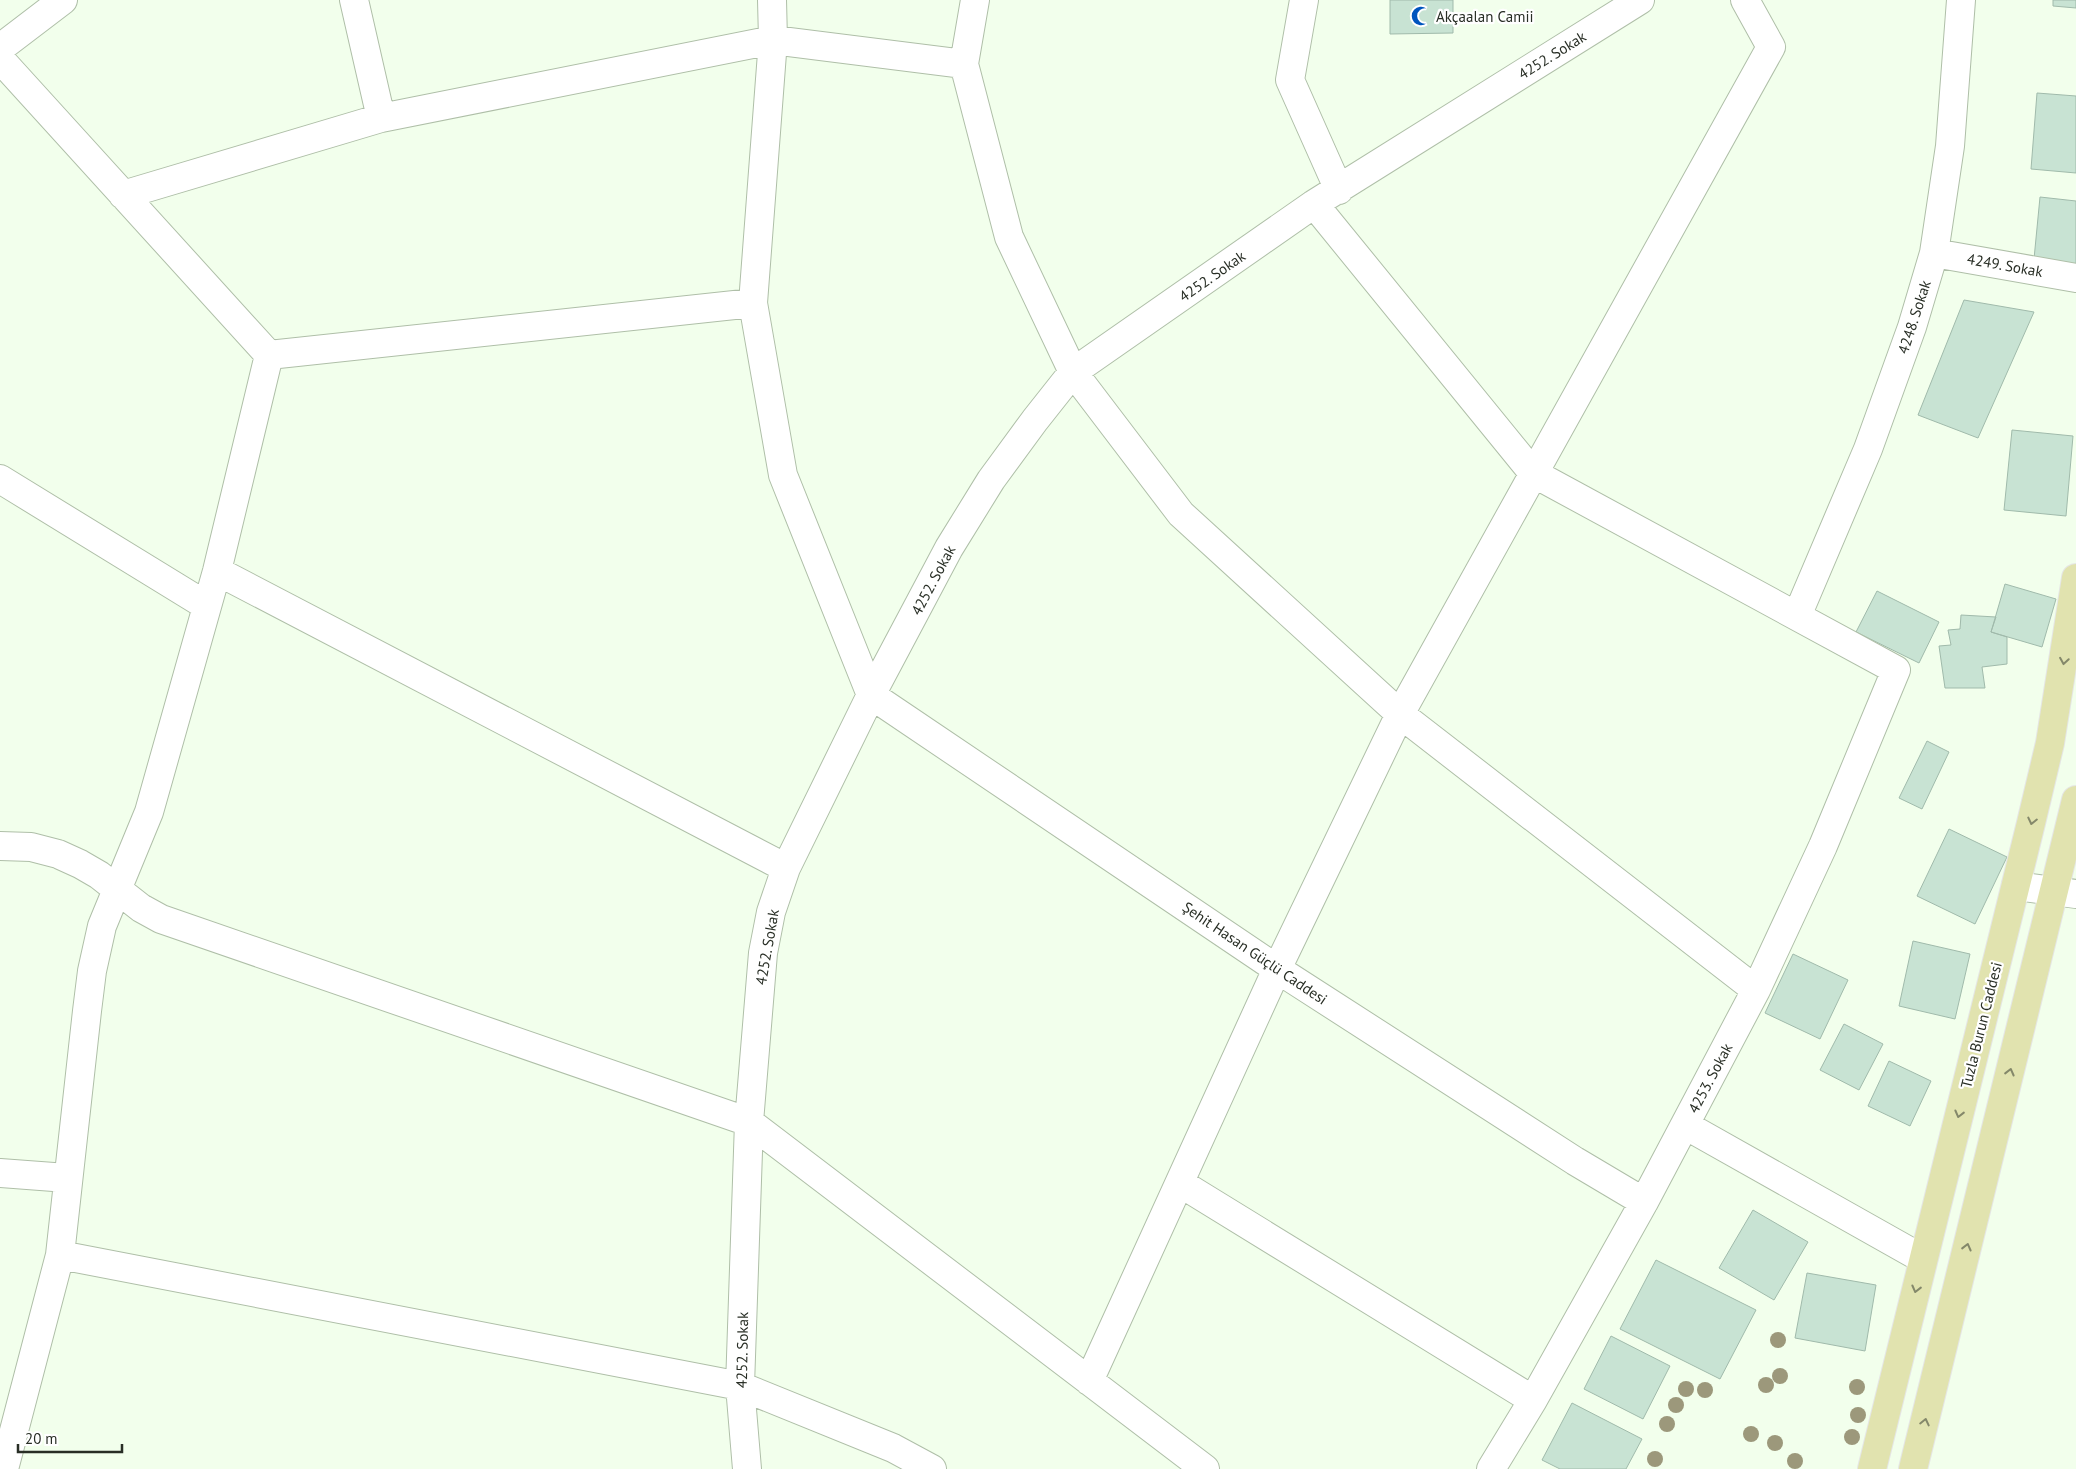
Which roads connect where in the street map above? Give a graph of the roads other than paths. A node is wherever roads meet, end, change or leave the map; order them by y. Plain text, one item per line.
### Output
1 (354, 0) edge
2 (772, 0) edge
3 (975, 0) edge
4 (1304, 0) edge
5 (1640, 0) edge
6 (1745, 0) edge
7 (1961, 0) edge
8 (60, 1) edge
9 (773, 40) junction
10 (0, 48) edge
11 (0, 59) edge
12 (964, 64) junction
13 (381, 118) junction
14 (1339, 190) junction
15 (123, 194) junction
16 (1314, 204) junction
17 (1934, 253) junction
18 (2076, 278) edge
19 (753, 303) junction
20 (269, 355) junction
21 (1073, 372) junction
22 (1533, 473) junction
23 (0, 479) edge
24 (217, 571) junction
25 (2076, 578) edge
26 (207, 606) junction
27 (1797, 616) junction
28 (871, 695) junction
29 (1400, 714) junction
30 (2076, 800) edge
31 (0, 846) edge
32 (786, 868) junction
33 (2016, 886) junction
34 (117, 890) junction
35 (2066, 893) edge
36 (1277, 969) junction
37 (1756, 990) junction
38 (748, 1122) junction
39 (1685, 1125) junction
40 (0, 1173) edge
41 (67, 1178) junction
42 (1180, 1183) junction
43 (1644, 1202) junction
44 (60, 1255) junction
45 (1923, 1260) junction
46 (1089, 1381) junction
47 (740, 1386) junction
48 (1533, 1400) junction
49 (4, 1469) edge
50 (747, 1469) edge
51 (932, 1469) edge
52 (1205, 1469) edge
53 (1491, 1469) edge
54 (1872, 1469) edge
55 (1913, 1469) edge

1 - 13 street
2 - 9 street
3 - 12 street
4 - 14 street
5 - 14 street, 4252. Sokak
6 - 22 street
7 - 17 street, 4248. Sokak
8 - 10 street
9 - 12 street
9 - 13 street
9 - 19 street
11 - 15 street
12 - 21 street
13 - 15 street
14 - 16 street, 4252. Sokak
15 - 20 street
16 - 21 street, 4252. Sokak
16 - 22 street
17 - 18 street, 4249. Sokak
17 - 27 street, 4248. Sokak
19 - 20 street
19 - 28 street
20 - 24 street
21 - 28 street, 4252. Sokak
21 - 29 street
22 - 27 street
22 - 29 street
23 - 26 street
24 - 26 street
24 - 32 street
25 -> 33 main road, Tuzla Burun Caddesi
26 - 34 street
27 - 37 street, 4253. Sokak
28 - 32 street, 4252. Sokak
28 - 36 street, Şehit Hasan Güçlü Caddesi
29 - 36 street
29 - 37 street
30 - 35 main road
31 - 34 street
32 - 38 street, 4252. Sokak
33 - 35 street
33 -> 45 main road, Tuzla Burun Caddesi
34 - 38 street
34 - 41 street
55 -> 35 main road
36 - 42 street
36 - 43 street, Şehit Hasan Güçlü Caddesi
37 - 39 street, 4253. Sokak
38 - 46 street
38 - 47 street, 4252. Sokak
39 - 43 street, 4253. Sokak
39 - 45 street
40 - 41 street
41 - 44 street
42 - 46 street
42 - 48 street
43 - 48 street, 4253. Sokak
44 - 47 street
44 - 49 street
45 -> 54 main road, Tuzla Burun Caddesi
46 - 52 street
47 - 50 street, 4252. Sokak
47 - 51 street
48 - 53 street, 4253. Sokak

